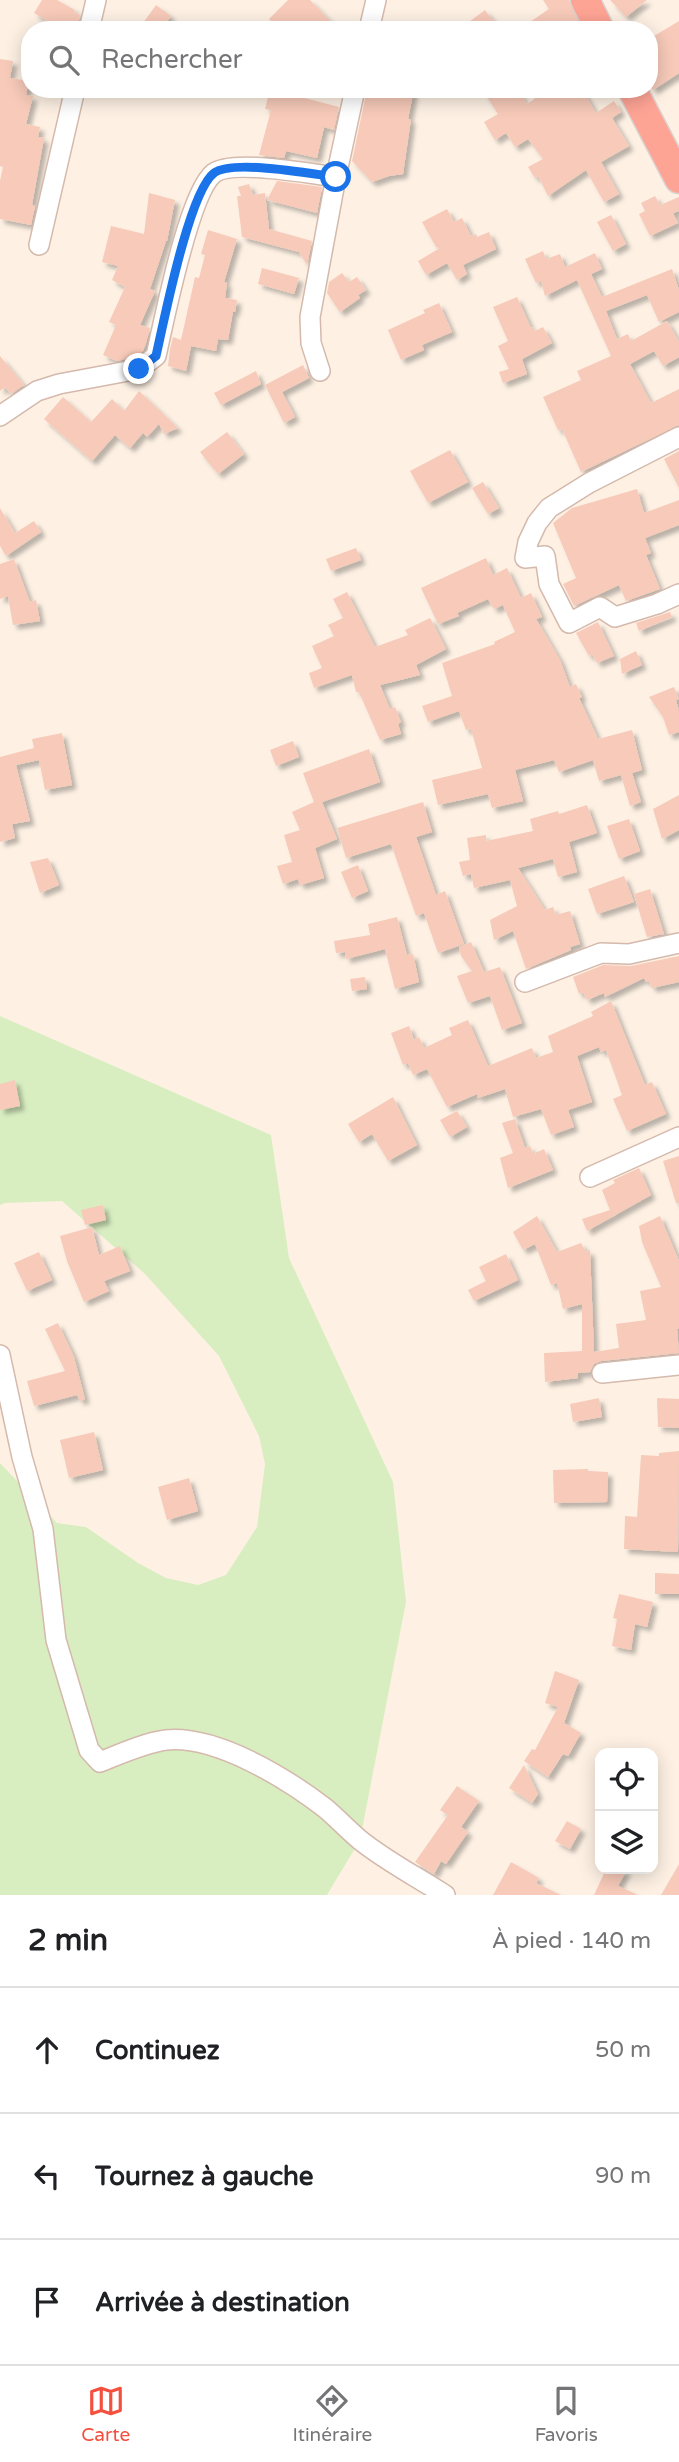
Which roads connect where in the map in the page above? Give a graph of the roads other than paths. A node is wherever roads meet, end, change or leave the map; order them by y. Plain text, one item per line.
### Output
1 (96, 0) edge
2 (376, 0) edge
3 (585, 0) edge
4 (91, 21) edge
5 (371, 21) edge
6 (596, 21) edge
7 (73, 98) edge
8 (353, 98) edge
9 (637, 98) edge
10 (336, 177) junction
11 (679, 179) edge
12 (39, 245) dead end
13 (320, 371) dead end
14 (0, 416) edge
15 (679, 437) edge
16 (679, 594) edge
17 (679, 943) edge
18 (525, 982) dead end
19 (679, 1137) edge
20 (590, 1177) dead end
21 (0, 1355) edge
22 (679, 1365) edge
23 (602, 1373) dead end
24 (445, 1895) edge

1 - 4 street
2 - 5 street
3 - 6 highway
7 - 12 street
8 - 10 street
9 - 11 highway
10 - 13 street
10 - 14 street
15 - 16 street
17 - 18 street
19 - 20 street
21 - 24 street
22 - 23 street

